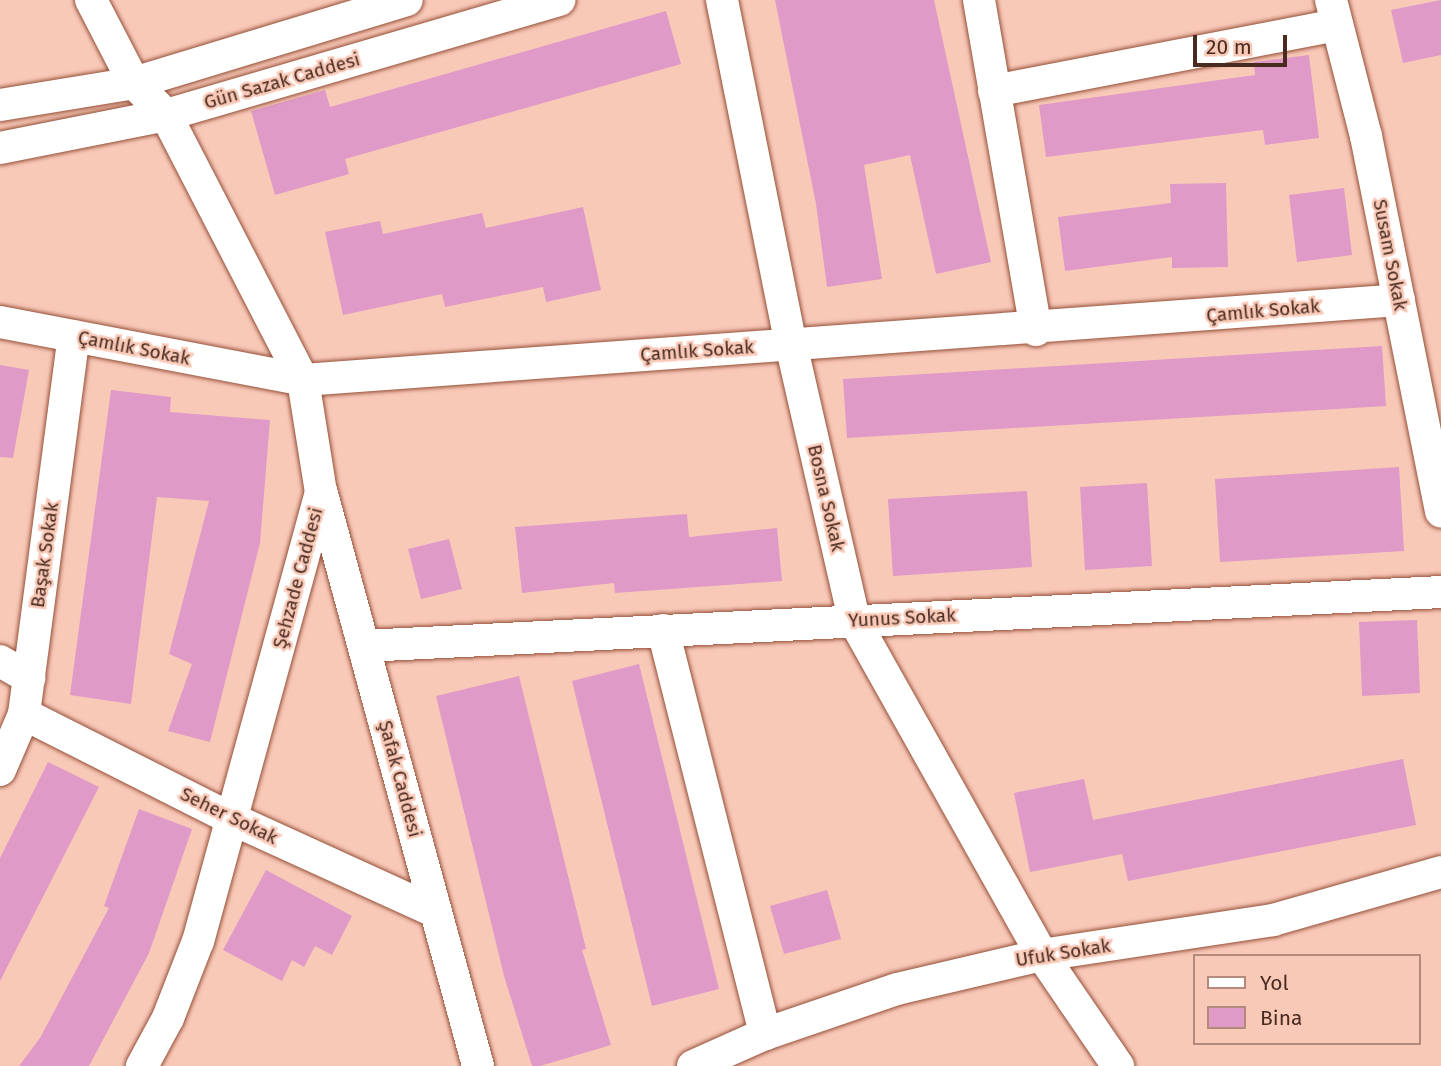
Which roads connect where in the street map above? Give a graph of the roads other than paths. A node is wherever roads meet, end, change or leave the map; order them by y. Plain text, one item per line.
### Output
1 (91, 0) edge
2 (407, 0) edge
3 (560, 0) edge
4 (722, 0) edge
5 (978, 0) edge
6 (1334, 12) edge
7 (134, 83) junction
8 (994, 91) junction
9 (0, 105) edge
10 (166, 116) junction
11 (0, 148) edge
12 (1399, 300) junction
13 (0, 322) edge
14 (1036, 330) junction
15 (74, 336) junction
16 (791, 344) junction
17 (303, 380) junction
18 (321, 492) junction
19 (1441, 512) edge
20 (1441, 592) edge
21 (854, 620) junction
22 (663, 630) junction
23 (364, 646) junction
24 (0, 661) edge
25 (29, 678) junction
26 (24, 714) junction
27 (0, 770) edge
28 (232, 819) junction
29 (1441, 872) edge
30 (436, 912) junction
31 (1042, 956) junction
32 (765, 1034) junction
33 (142, 1066) edge
34 (478, 1066) edge
35 (693, 1066) edge
36 (1118, 1066) edge

1 - 7 street, Şehzade Caddesi
2 - 7 street, Gün Sazak Caddesi
3 - 10 street, Gün Sazak Caddesi
4 - 16 street, Bosna Sokak
5 - 8 street
6 - 8 street
6 - 12 street, Susam Sokak
7 - 9 street, Gün Sazak Caddesi
7 - 10 street, Şehzade Caddesi
8 - 14 street
10 - 11 street, Gün Sazak Caddesi
10 - 17 street, Şehzade Caddesi
12 - 14 street, Çamlık Sokak
12 - 19 street, Susam Sokak
13 - 15 street, Çamlık Sokak
14 - 16 street, Çamlık Sokak
15 - 17 street, Çamlık Sokak
15 - 25 street, Başak Sokak
16 - 17 street, Çamlık Sokak
16 - 21 street, Bosna Sokak
17 - 18 street, Şehzade Caddesi
18 - 23 street, Şafak Caddesi
18 - 28 street, Şehzade Caddesi
20 - 21 street, Yunus Sokak
21 - 22 street, Yunus Sokak
21 - 31 street, Bosna Sokak
22 - 23 street, Yunus Sokak
22 - 32 street
23 - 30 street, Şafak Caddesi
24 - 25 street
25 - 26 street, Başak Sokak
26 - 27 street, Başak Sokak
26 - 28 street, Seher Sokak
28 - 30 street, Seher Sokak
28 - 33 street, Şehzade Caddesi
29 - 31 street, Ufuk Sokak
30 - 34 street, Şafak Caddesi
31 - 32 street, Ufuk Sokak
31 - 36 street, Bosna Sokak
32 - 35 street, Ufuk Sokak

